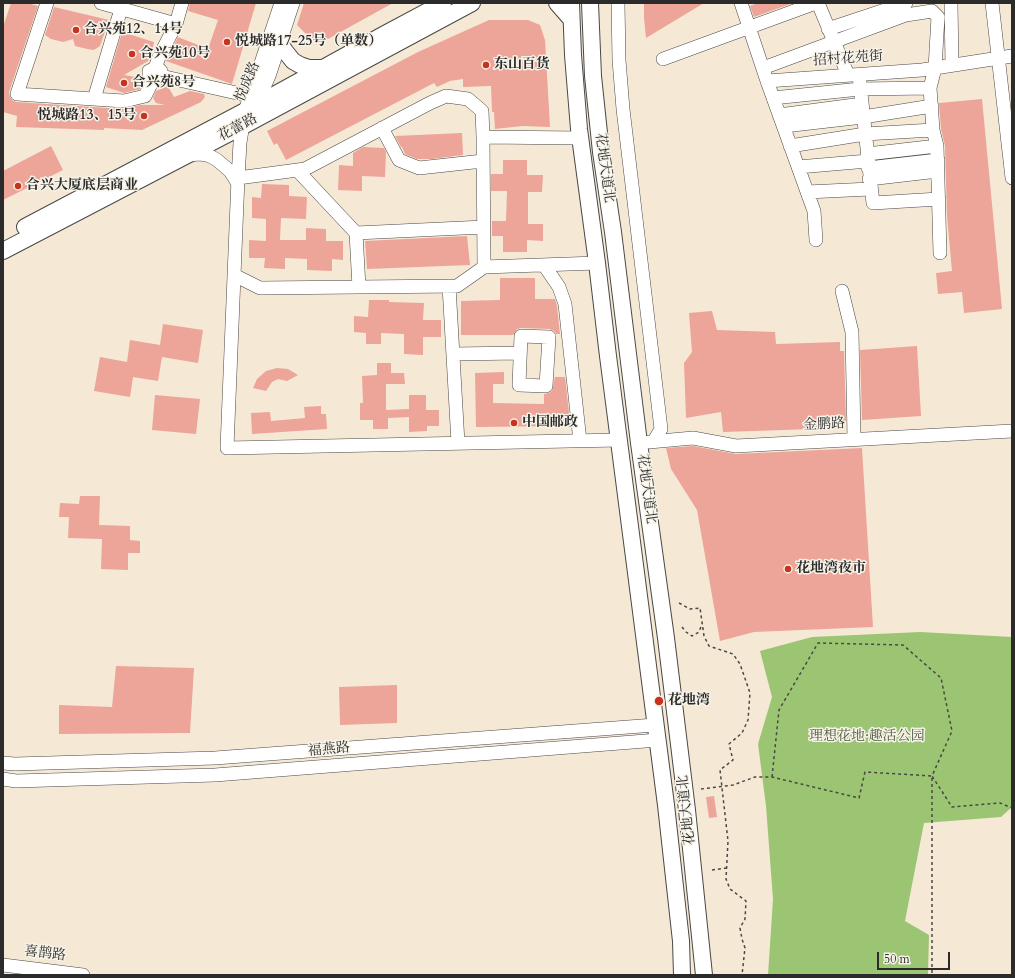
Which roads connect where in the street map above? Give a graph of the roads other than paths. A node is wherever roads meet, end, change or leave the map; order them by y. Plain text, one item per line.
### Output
1 (46, 3) edge
2 (101, 3) edge
3 (182, 3) edge
4 (281, 3) edge
5 (293, 3) edge
6 (443, 3) edge
7 (472, 3) edge
8 (557, 3) edge
9 (571, 3) edge
10 (590, 3) edge
11 (618, 3) edge
12 (817, 3) edge
13 (906, 3) edge
14 (951, 3) edge
15 (992, 3) edge
16 (744, 4) edge
17 (121, 9) junction
18 (571, 19) junction
19 (176, 24) junction
20 (749, 27) junction
21 (828, 29) junction
22 (834, 41) junction
23 (280, 42) junction
24 (1006, 57) edge
25 (663, 59) dead end
26 (952, 65) junction
27 (322, 68) junction
28 (763, 68) junction
29 (935, 68) junction
30 (853, 75) junction
31 (154, 78) junction
32 (767, 81) junction
33 (930, 88) junction
34 (860, 89) junction
35 (773, 98) junction
36 (94, 99) junction
37 (932, 106) junction
38 (249, 109) junction
39 (862, 111) junction
40 (782, 121) junction
41 (382, 128) junction
42 (934, 130) junction
43 (865, 134) junction
44 (483, 137) junction
45 (580, 138) junction
46 (790, 146) junction
47 (938, 146) junction
48 (187, 155) junction
49 (483, 161) junction
50 (938, 165) junction
51 (798, 167) junction
52 (297, 170) junction
53 (868, 170) junction
54 (1012, 178) edge
55 (238, 180) junction
56 (807, 192) junction
57 (939, 199) junction
58 (484, 227) junction
59 (356, 233) junction
60 (3, 239) edge
61 (816, 240) dead end
62 (3, 251) edge
63 (940, 253) dead end
64 (597, 263) junction
65 (544, 265) junction
66 (484, 268) junction
67 (234, 276) junction
68 (449, 286) junction
69 (359, 287) junction
70 (842, 291) dead end
71 (520, 353) dead end
72 (453, 354) junction
73 (1012, 431) edge
74 (619, 440) junction
75 (854, 440) junction
76 (580, 441) junction
77 (647, 442) junction
78 (458, 443) junction
79 (657, 732) junction
80 (3, 763) edge
81 (3, 779) edge
82 (3, 965) edge
83 (83, 975) edge
84 (682, 975) edge
85 (704, 975) edge

1 - 36 street
2 - 17 street
3 - 19 street
4 - 38 street, 悦成路
5 - 23 street, 悦成路
6 - 27 main road, 花蕾路
7 - 38 main road, 花蕾路
8 - 18 main road
9 - 18 main road, 花地大道北
10 - 77 main road, 花地大道北
11 - 77 street
12 - 20 street
12 - 21 street
13 - 21 street
14 - 26 street
15 - 24 street
16 - 20 street
17 - 19 street
17 - 36 street
18 - 45 main road, 花地大道北
19 - 31 street
20 - 25 street
20 - 28 street
21 - 22 street
22 - 28 street
22 - 29 street
22 - 30 street
23 - 27 main road
23 - 38 street, 悦成路
24 - 26 street, 招村花苑街
24 - 54 street
26 - 29 street, 招村花苑街
27 - 38 main road, 花蕾路
28 - 32 street
29 - 30 street, 招村花苑街
29 - 33 street
30 - 32 street, 招村花苑街
30 - 34 street
31 - 36 street
31 - 38 street
32 - 35 street
33 - 34 street
33 - 37 street
34 - 35 street
34 - 39 street
35 - 40 street
37 - 39 street
37 - 42 street
38 - 48 main road, 花蕾路
38 - 55 street
38 - 60 main road, 花蕾路
39 - 40 street
39 - 43 street
40 - 46 street
41 - 44 street
41 - 49 street
41 - 52 street
42 - 43 street
42 - 47 street
43 - 46 street
43 - 53 street
44 - 45 street
44 - 49 street
45 - 64 main road, 花地大道北
46 - 51 street
47 - 50 street
47 - 53 street
48 - 55 street
48 - 62 main road, 花蕾路
49 - 58 street
50 - 53 street
50 - 57 street
51 - 53 street
51 - 56 street
52 - 55 street
52 - 59 street
53 - 56 street
53 - 57 street
55 - 67 street
56 - 61 street
57 - 63 street
58 - 59 street
58 - 66 street
59 - 69 street
64 - 65 street
64 - 74 main road, 花地大道北
65 - 66 street
65 - 76 street
66 - 68 street
67 - 69 street
67 - 78 street
68 - 69 street
68 - 72 street
70 - 75 street
71 - 72 street
72 - 78 street
73 - 75 street, 金鹏路
74 - 76 street
74 - 79 main road, 花地大道北
75 - 77 street, 金鹏路
76 - 78 street
77 - 85 main road, 花地大道北
79 - 80 street, 福燕路
79 - 81 street, 福燕路
79 - 84 main road, 花地大道北
82 - 83 street, 喜鹊路

